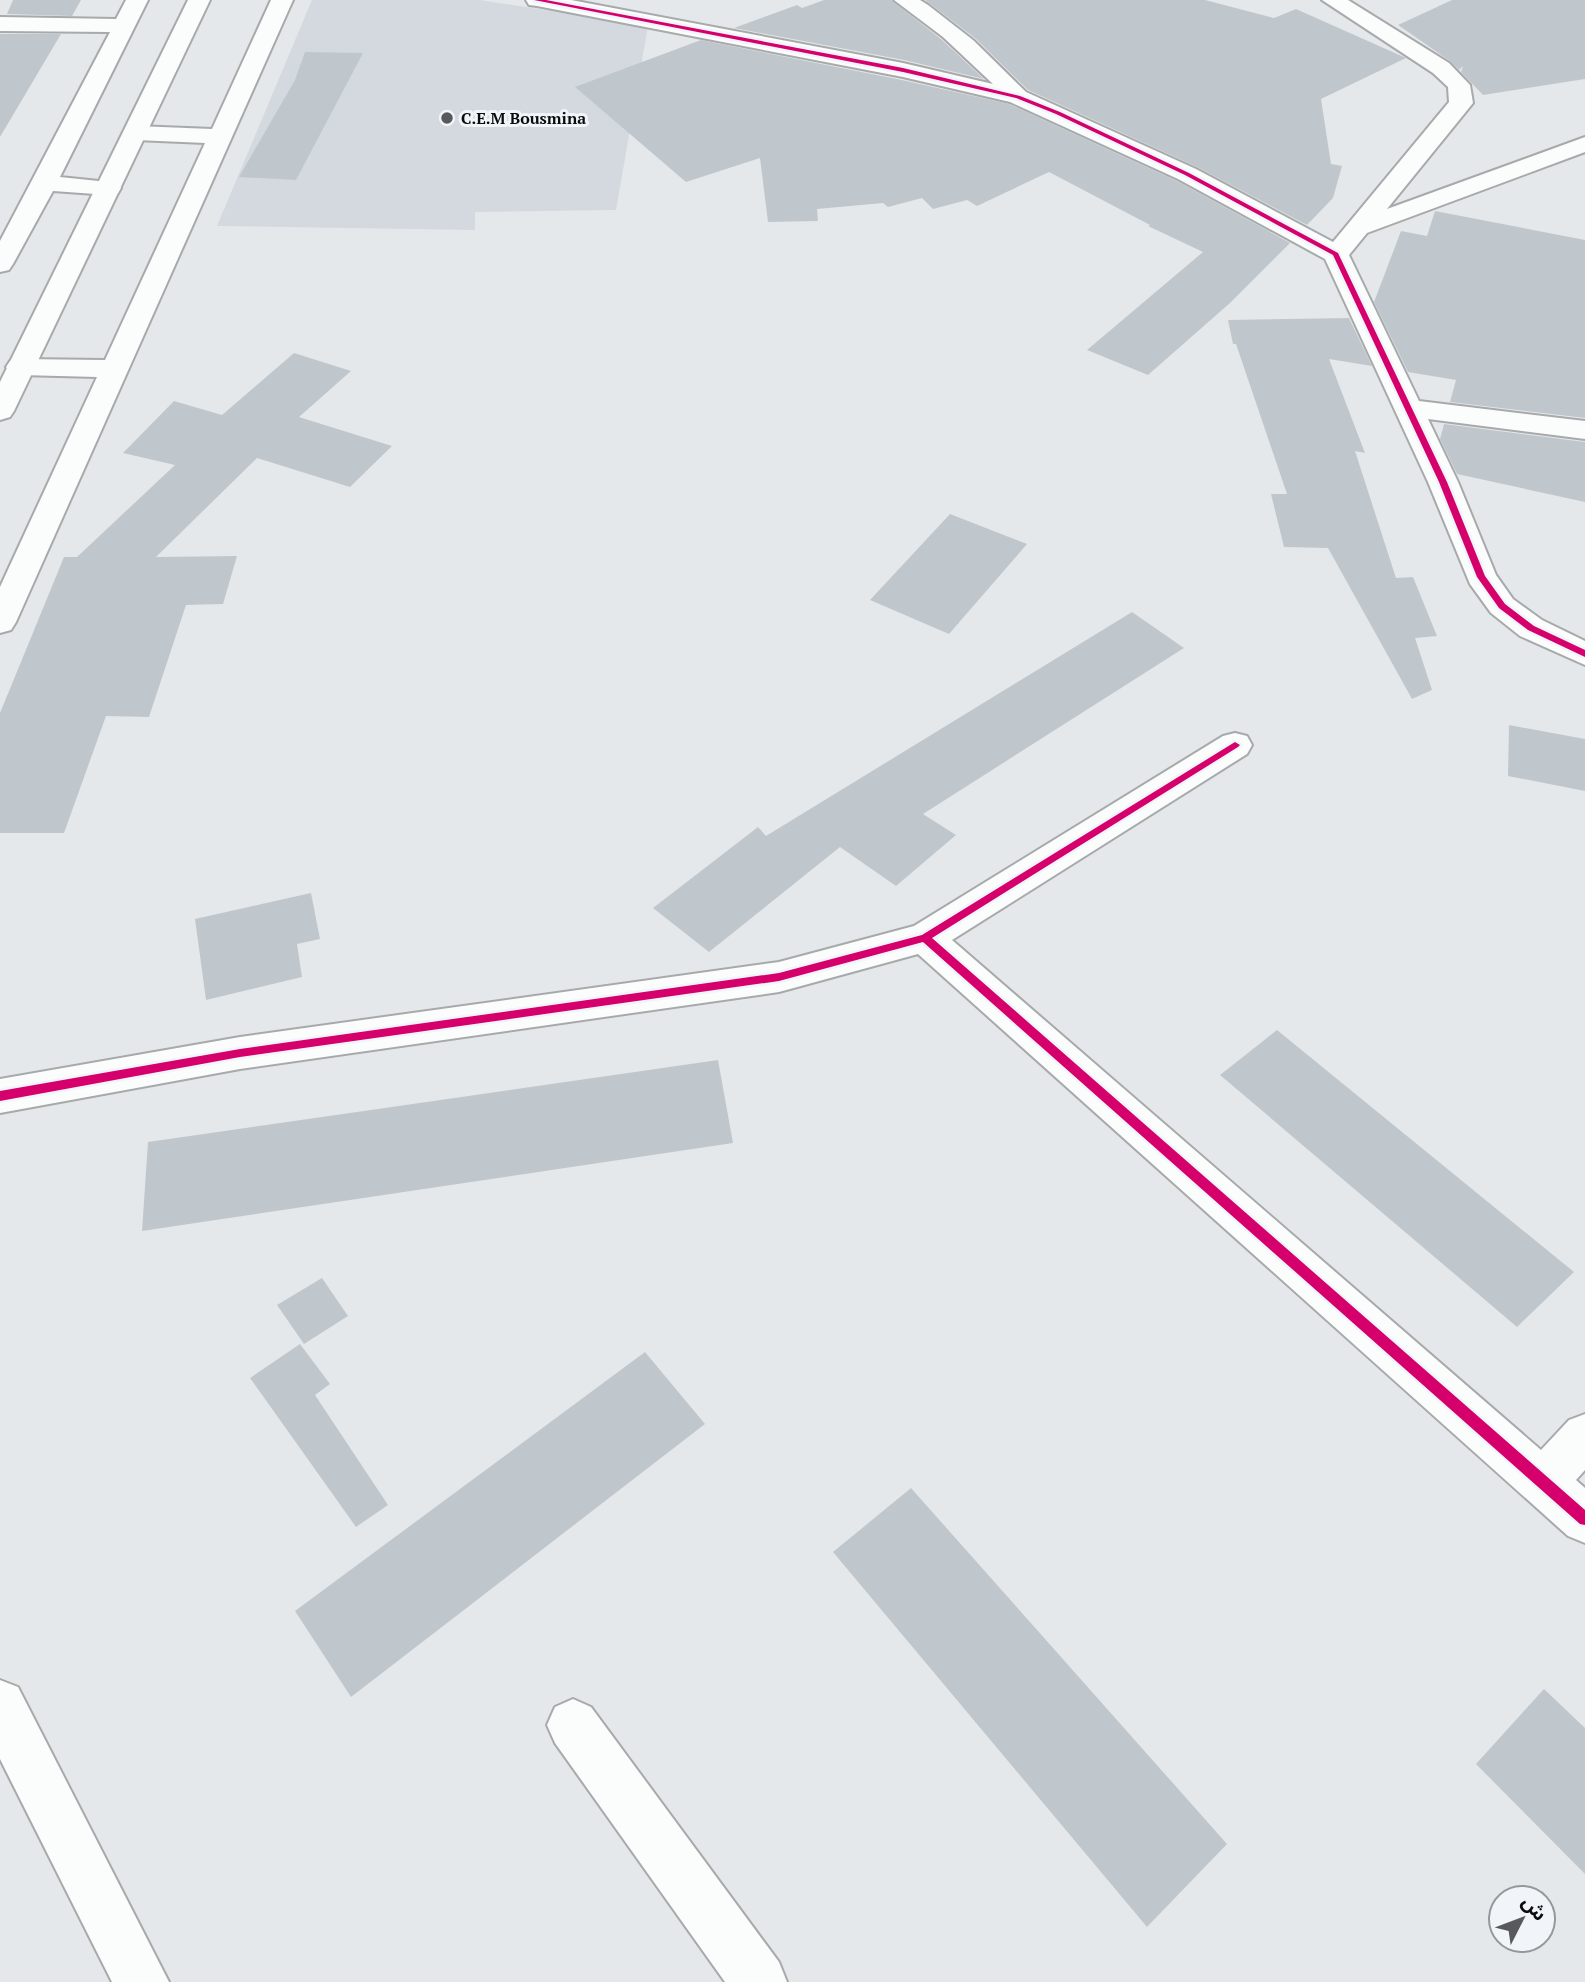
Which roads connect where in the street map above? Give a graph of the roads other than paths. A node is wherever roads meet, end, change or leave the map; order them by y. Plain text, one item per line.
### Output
1 (137, 0) edge
2 (199, 0) edge
3 (282, 0) edge
4 (537, 0) edge
5 (905, 0) edge
6 (1333, 0) edge
7 (0, 24) edge
8 (124, 26) junction
9 (1018, 97) junction
10 (136, 134) junction
11 (222, 136) junction
12 (1581, 150) edge
13 (45, 183) junction
14 (109, 188) junction
15 (1358, 228) junction
16 (1336, 254) junction
17 (0, 264) edge
18 (10, 366) edge
19 (116, 369) junction
20 (1409, 408) junction
21 (0, 411) edge
22 (1585, 430) edge
23 (2, 616) edge
24 (1585, 654) edge
25 (1235, 745) dead end
26 (925, 938) junction
27 (0, 1096) edge
28 (1585, 1436) edge
29 (1543, 1482) junction
30 (1585, 1519) edge
31 (0, 1705) edge
32 (573, 1725) dead end
33 (141, 1982) edge
34 (759, 1982) edge

1 - 8 street
2 - 10 street
3 - 11 street
4 - 9 street
5 - 9 street
6 - 15 street
7 - 8 street
8 - 13 street
9 - 16 street
10 - 11 street
10 - 14 street
11 - 19 street
12 - 15 street
13 - 14 street
13 - 17 street
14 - 18 street
15 - 16 street
16 - 20 street
18 - 19 street
18 - 21 street
19 - 23 street
20 - 22 street
20 - 24 street
25 - 26 street
26 - 27 street
26 - 29 street
28 - 29 street
29 - 30 street
31 - 33 street
32 - 34 street

